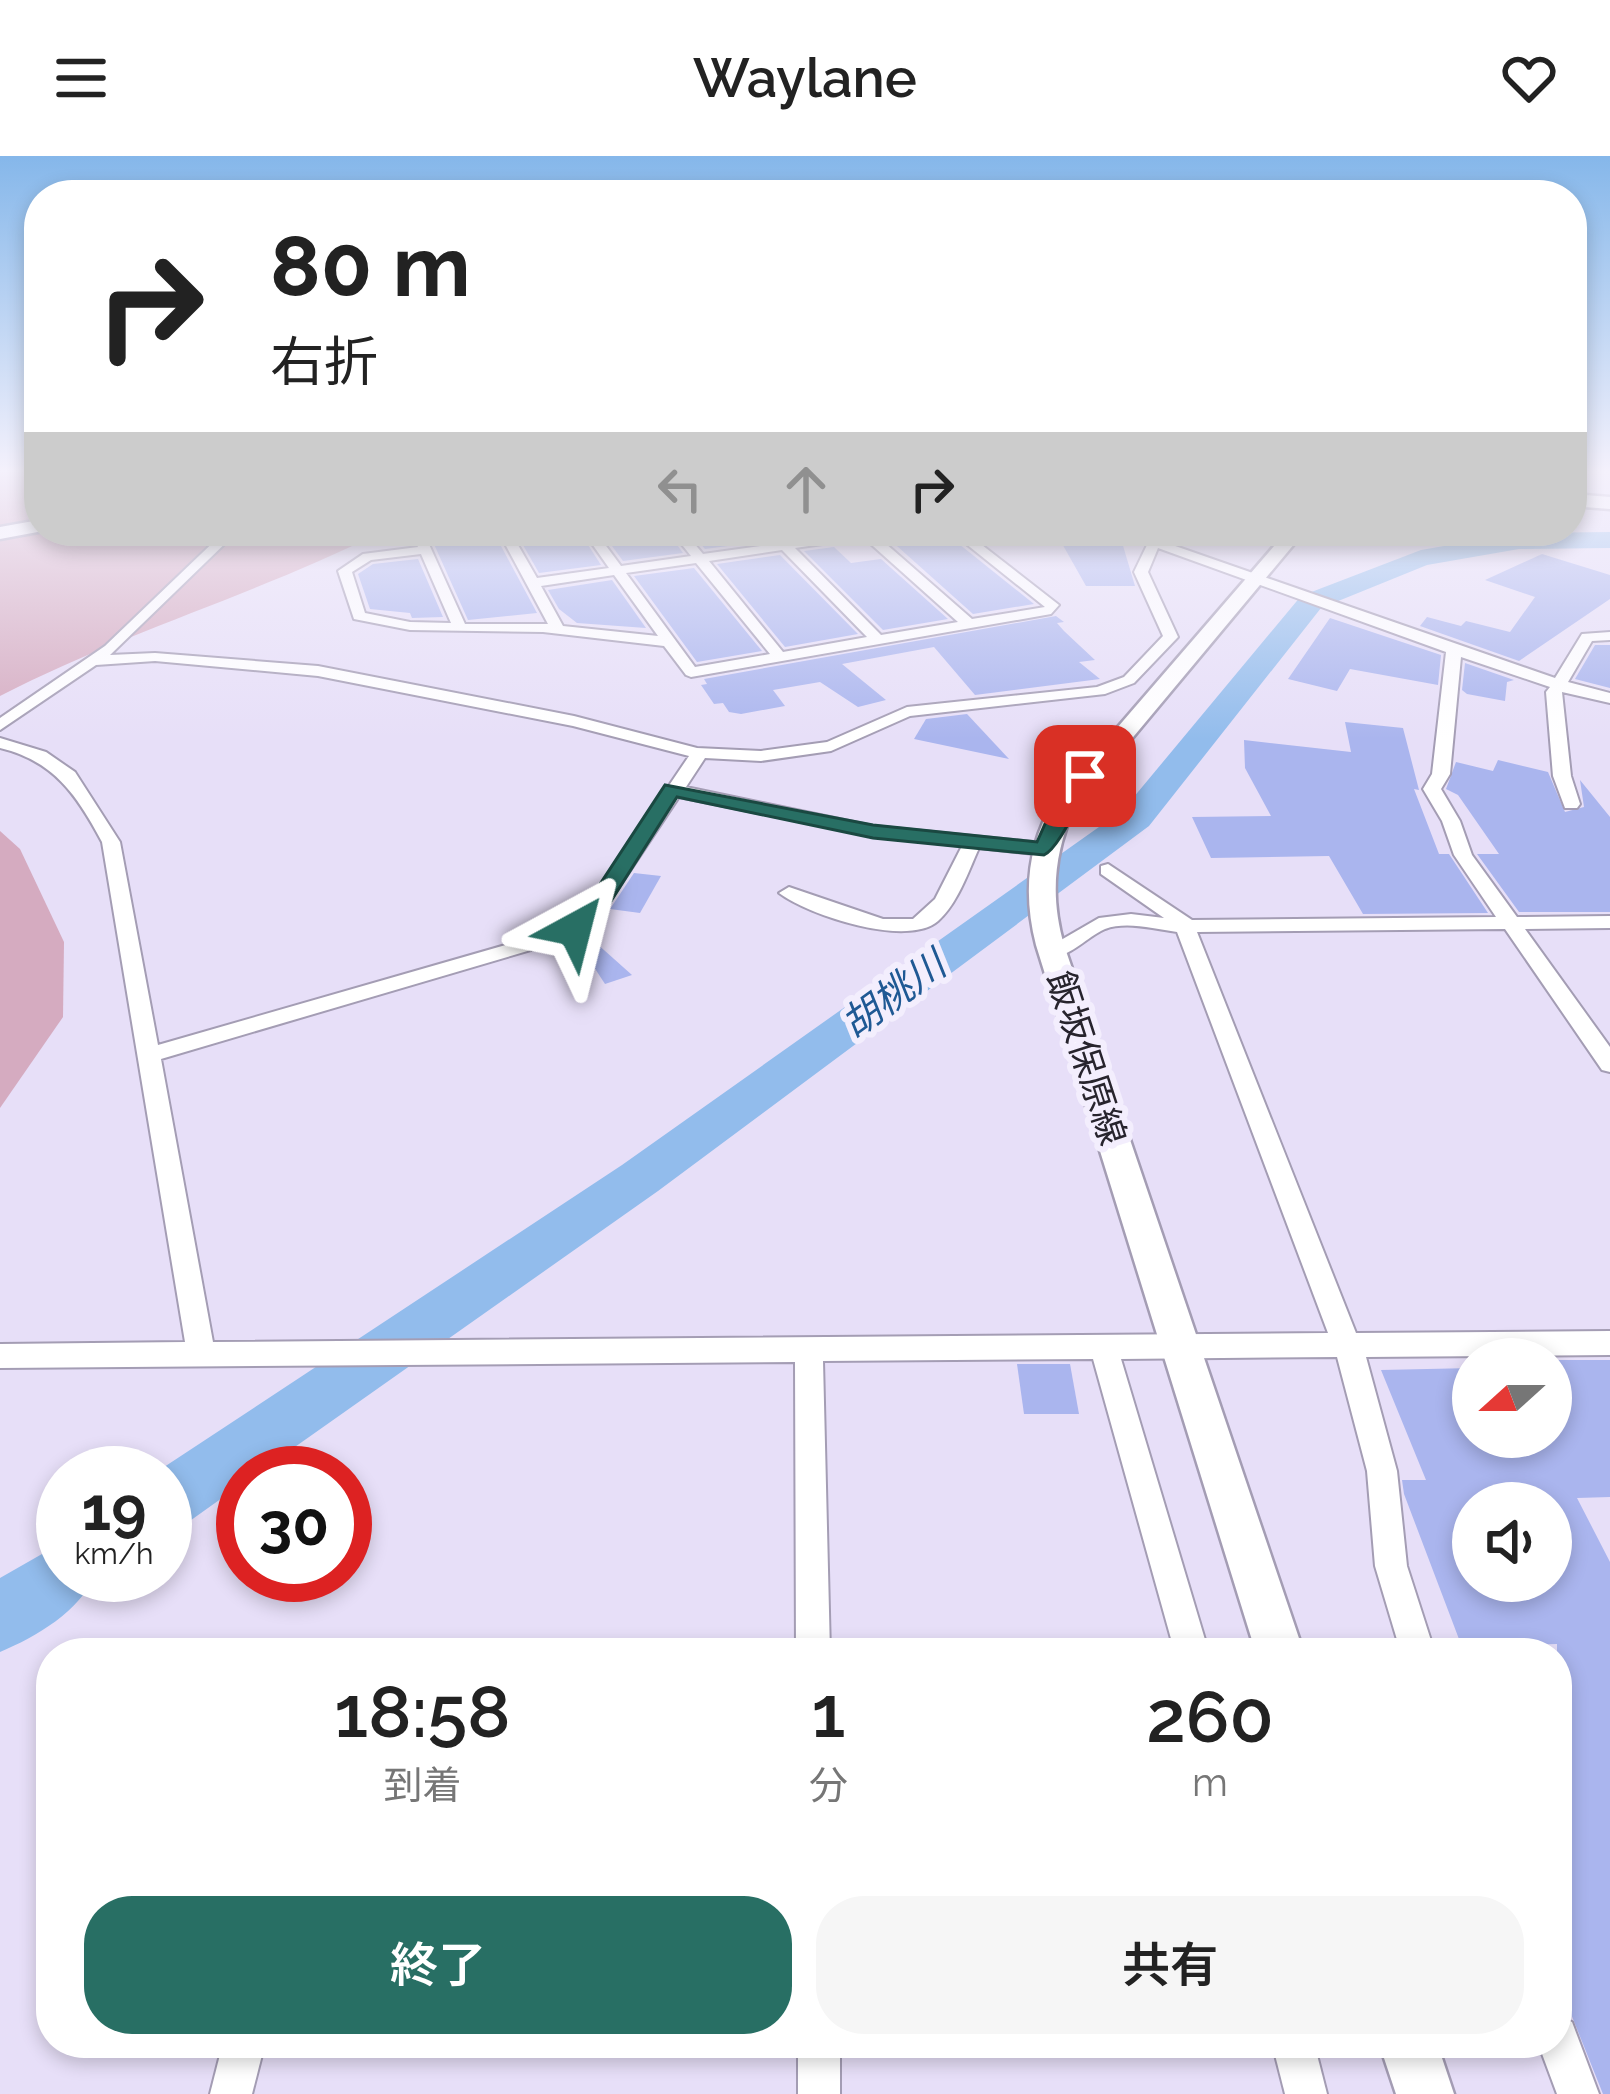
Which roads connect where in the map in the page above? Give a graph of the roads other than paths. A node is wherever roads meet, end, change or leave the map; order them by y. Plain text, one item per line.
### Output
1 (203, 558) edge
2 (366, 558) edge
3 (430, 558) edge
4 (518, 558) edge
5 (608, 558) edge
6 (705, 558) edge
7 (797, 558) edge
8 (895, 558) edge
9 (992, 558) edge
10 (1144, 558) edge
11 (1202, 558) edge
12 (1272, 558) edge
13 (701, 559) junction
14 (617, 571) junction
15 (1254, 579) junction
16 (532, 584) junction
17 (969, 623) junction
18 (460, 628) junction
19 (557, 629) junction
20 (1610, 635) edge
21 (877, 639) junction
22 (669, 642) junction
23 (1454, 650) junction
24 (780, 657) junction
25 (95, 661) junction
26 (1556, 685) junction
27 (1112, 687) junction
28 (1152, 697) junction
29 (1610, 698) edge
30 (0, 725) edge
31 (0, 743) edge
32 (700, 753) junction
33 (672, 790) junction
34 (1571, 804) dead end
35 (974, 842) junction
36 (1044, 850) junction
37 (1108, 870) dead end
38 (789, 893) dead end
39 (1511, 922) junction
40 (1610, 922) edge
41 (1181, 926) junction
42 (1052, 951) junction
43 (149, 1055) junction
44 (1610, 1064) edge
45 (1610, 1343) edge
46 (1178, 1344) junction
47 (1345, 1344) junction
48 (1103, 1345) junction
49 (809, 1348) junction
50 (201, 1354) junction
51 (0, 1356) edge
52 (813, 1638) edge
53 (1188, 1638) edge
54 (1275, 1638) edge
55 (1413, 1638) edge
56 (240, 2058) edge
57 (819, 2058) edge
58 (1297, 2058) edge
59 (1413, 2058) edge
60 (1565, 2058) edge
61 (231, 2094) edge
62 (819, 2094) edge
63 (1306, 2094) edge
64 (1425, 2094) edge
65 (1578, 2094) edge

1 - 25 street
2 - 18 street
3 - 18 street
4 - 16 street
5 - 14 street
6 - 13 street
7 - 21 street
8 - 17 street
9 - 17 street
10 - 27 street
11 - 15 street
12 - 15 main road, 飯坂保原線
13 - 14 street
13 - 24 street
14 - 16 street
14 - 22 street
15 - 23 street
15 - 28 main road, 飯坂保原線
16 - 19 street
17 - 21 street
18 - 19 street
19 - 22 street
20 - 26 street
21 - 24 street
22 - 24 street
23 - 26 street
23 - 39 street
25 - 30 street
25 - 32 street
26 - 29 street
26 - 34 street
27 - 28 street
27 - 32 street
28 - 36 main road, 飯坂保原線
31 - 43 street
32 - 33 street
33 - 35 street
33 - 43 street
35 - 36 street
35 - 38 street
36 - 42 main road, 飯坂保原線
37 - 41 street
39 - 40 street
39 - 41 street
39 - 44 street
41 - 42 street
41 - 47 street
42 - 46 main road, 飯坂保原線
43 - 50 street
45 - 47 street
46 - 47 street
46 - 48 street
46 - 54 main road, 飯坂保原線
47 - 55 street
48 - 49 street
48 - 53 street
49 - 50 street
49 - 52 street
50 - 51 street
56 - 61 street
57 - 62 street
58 - 63 street
59 - 64 main road
60 - 65 street

